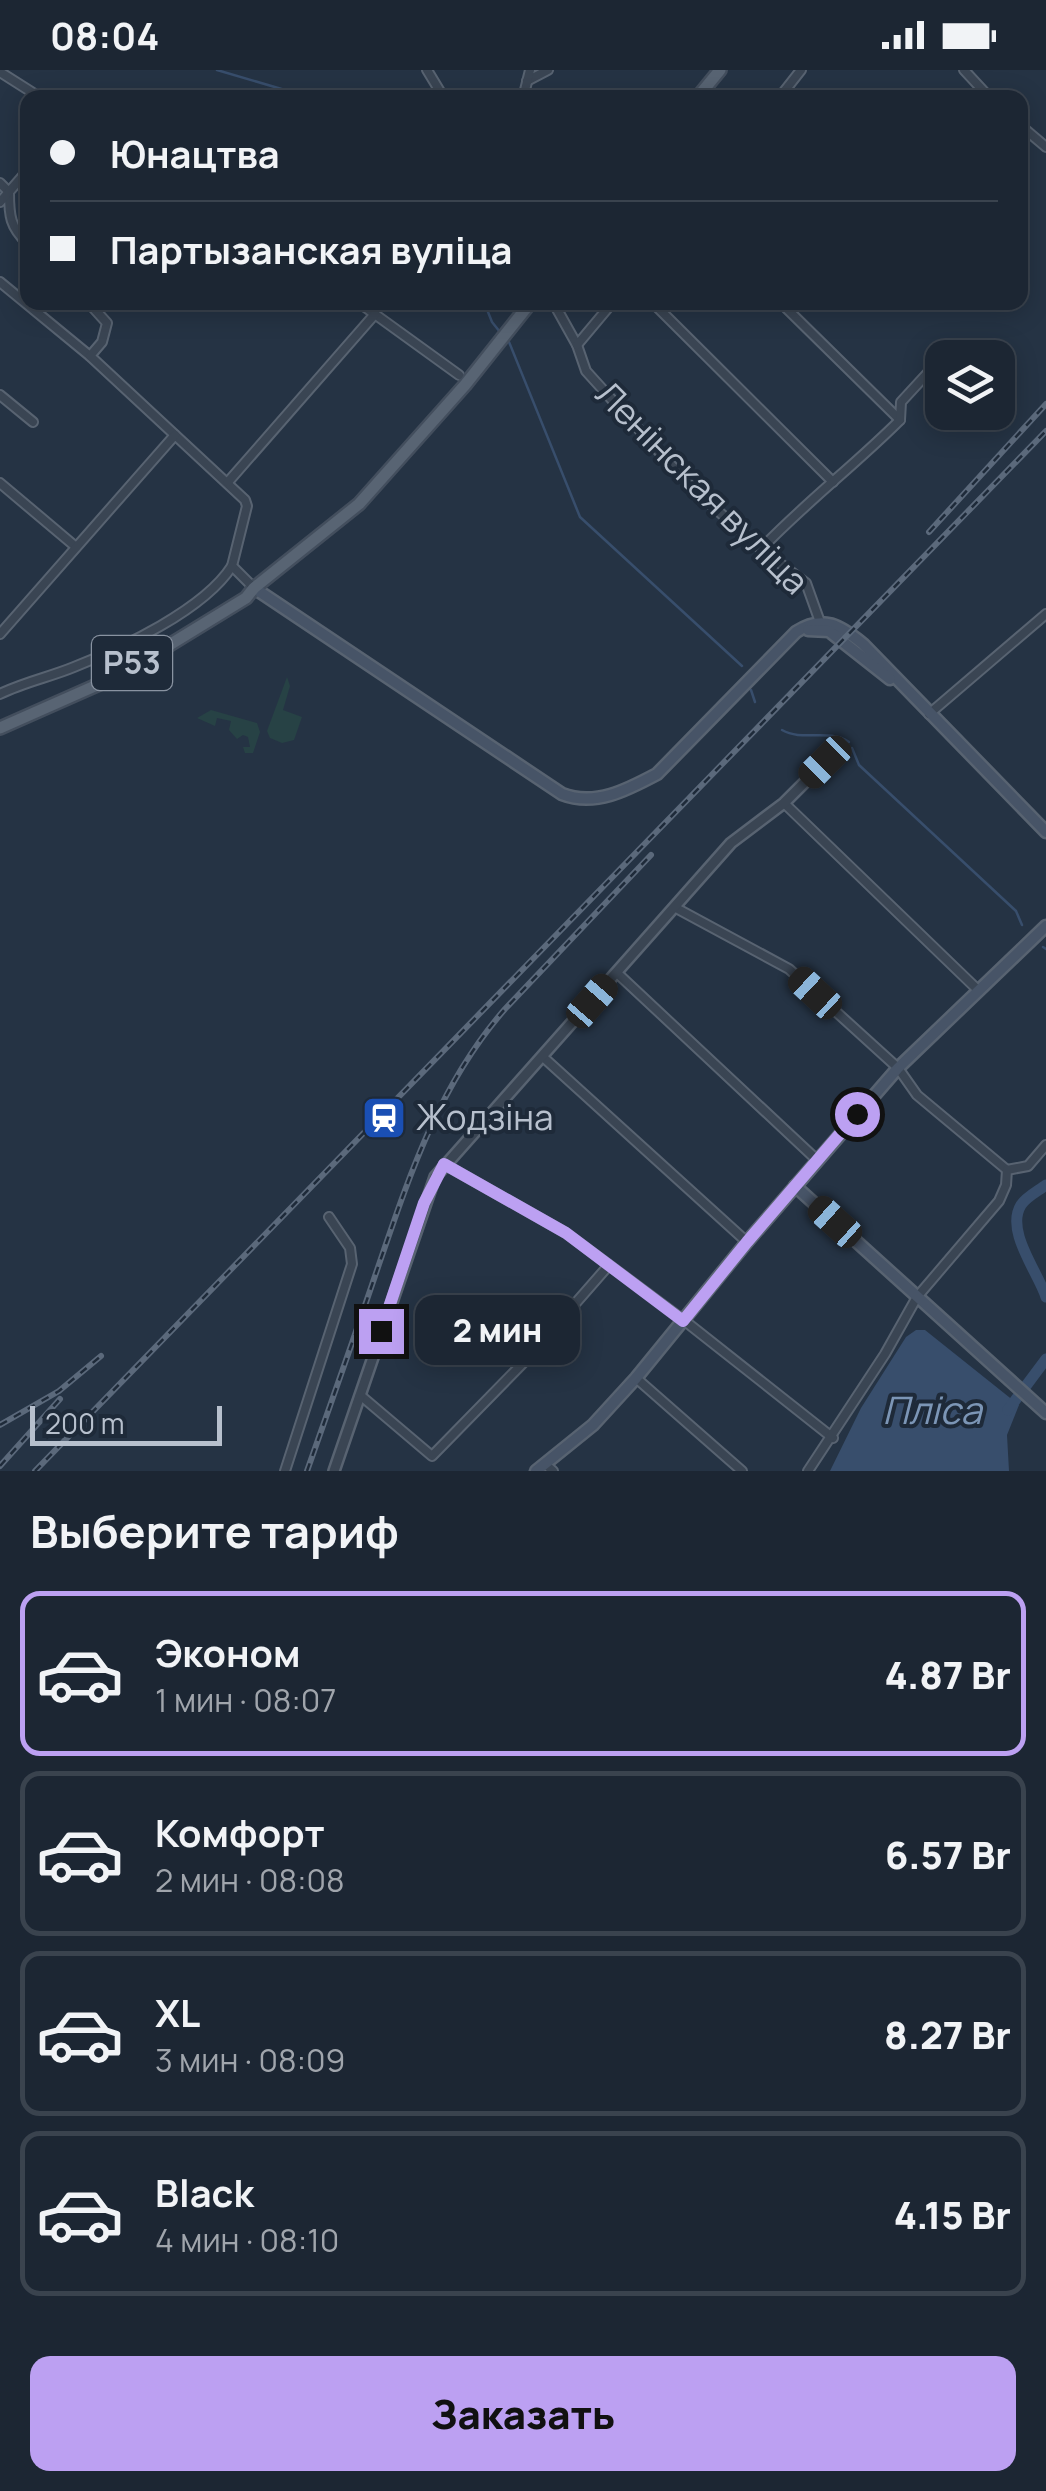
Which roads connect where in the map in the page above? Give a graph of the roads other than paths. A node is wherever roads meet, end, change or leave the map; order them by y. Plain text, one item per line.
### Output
1 (530, 70) edge
2 (548, 70) edge
3 (720, 70) edge
4 (801, 70) edge
5 (964, 70) edge
6 (0, 72) edge
7 (528, 81) junction
8 (28, 90) edge
9 (525, 90) edge
10 (704, 90) edge
11 (785, 90) edge
12 (983, 90) edge
13 (20, 179) edge
14 (0, 183) edge
15 (9, 192) junction
16 (0, 202) edge
17 (20, 237) edge
18 (0, 282) edge
19 (20, 298) edge
20 (34, 310) edge
21 (95, 310) edge
22 (370, 310) edge
23 (524, 310) edge
24 (558, 310) edge
25 (606, 310) edge
26 (660, 310) edge
27 (788, 310) edge
28 (376, 314) junction
29 (577, 345) junction
30 (90, 356) junction
31 (459, 374) dead end
32 (925, 376) edge
33 (0, 396) edge
34 (900, 420) junction
35 (33, 422) dead end
36 (175, 435) junction
37 (228, 482) junction
38 (833, 482) junction
39 (0, 483) edge
40 (76, 547) junction
41 (760, 549) junction
42 (232, 566) junction
43 (254, 588) junction
44 (1046, 614) edge
45 (820, 622) junction
46 (0, 634) edge
47 (786, 643) junction
48 (906, 689) junction
49 (0, 694) edge
50 (929, 714) junction
51 (0, 720) edge
52 (0, 728) edge
53 (825, 762) dead end
54 (784, 802) junction
55 (1046, 832) edge
56 (676, 908) junction
57 (1046, 926) edge
58 (617, 973) junction
59 (979, 991) junction
60 (543, 1057) junction
61 (898, 1068) junction
62 (1046, 1145) edge
63 (817, 1160) junction
64 (444, 1164) junction
65 (1007, 1170) junction
66 (795, 1186) junction
67 (328, 1218) dead end
68 (747, 1242) junction
69 (609, 1265) junction
70 (917, 1296) junction
71 (683, 1321) junction
72 (636, 1378) junction
73 (360, 1395) junction
74 (1046, 1412) edge
75 (832, 1438) junction
76 (545, 1469) edge
77 (284, 1471) edge
78 (334, 1471) edge
79 (742, 1471) edge
80 (808, 1471) edge

1 - 7 street
2 - 7 street
3 - 10 main road
4 - 11 street
5 - 12 street
6 - 8 street
7 - 9 street
13 - 15 street
14 - 15 street
15 - 16 street
15 - 17 street
18 - 19 street
20 - 30 street
21 - 30 street
22 - 28 street
23 - 43 main road, Р53
24 - 29 street, Ленінская вуліца
25 - 29 street
26 - 38 street
27 - 34 street
28 - 31 street
28 - 37 street
29 - 41 street, Ленінская вуліца
30 - 36 street
32 - 34 street
33 - 35 street
34 - 38 street
36 - 37 street
36 - 40 street
37 - 42 street
38 - 41 street
39 - 40 street
40 - 46 street
41 - 45 street, Ленінская вуліца
42 - 43 street
42 - 49 street
43 - 47 main road
43 - 51 main road, Р53
43 - 52 main road, Р53
44 - 50 street
45 - 47 main road
45 - 48 main road
47 - 48 main road
48 - 50 main road
50 - 55 main road
53 - 54 street
54 - 56 street
54 - 59 street
56 - 58 street
56 - 61 street
57 - 59 main road
58 - 60 street
58 - 63 street
59 - 61 main road
60 - 64 street
60 - 68 street
61 - 63 main road
61 - 65 street
62 - 65 street
63 - 66 main road
64 - 69 street
64 - 73 street
65 - 70 street
66 - 68 main road
66 - 70 main road
67 - 77 street
68 - 71 main road
69 - 71 street
69 - 73 street
70 - 74 main road
70 - 75 street
71 - 72 main road
71 - 75 street
72 - 76 main road
72 - 79 street
73 - 78 street
75 - 80 street

